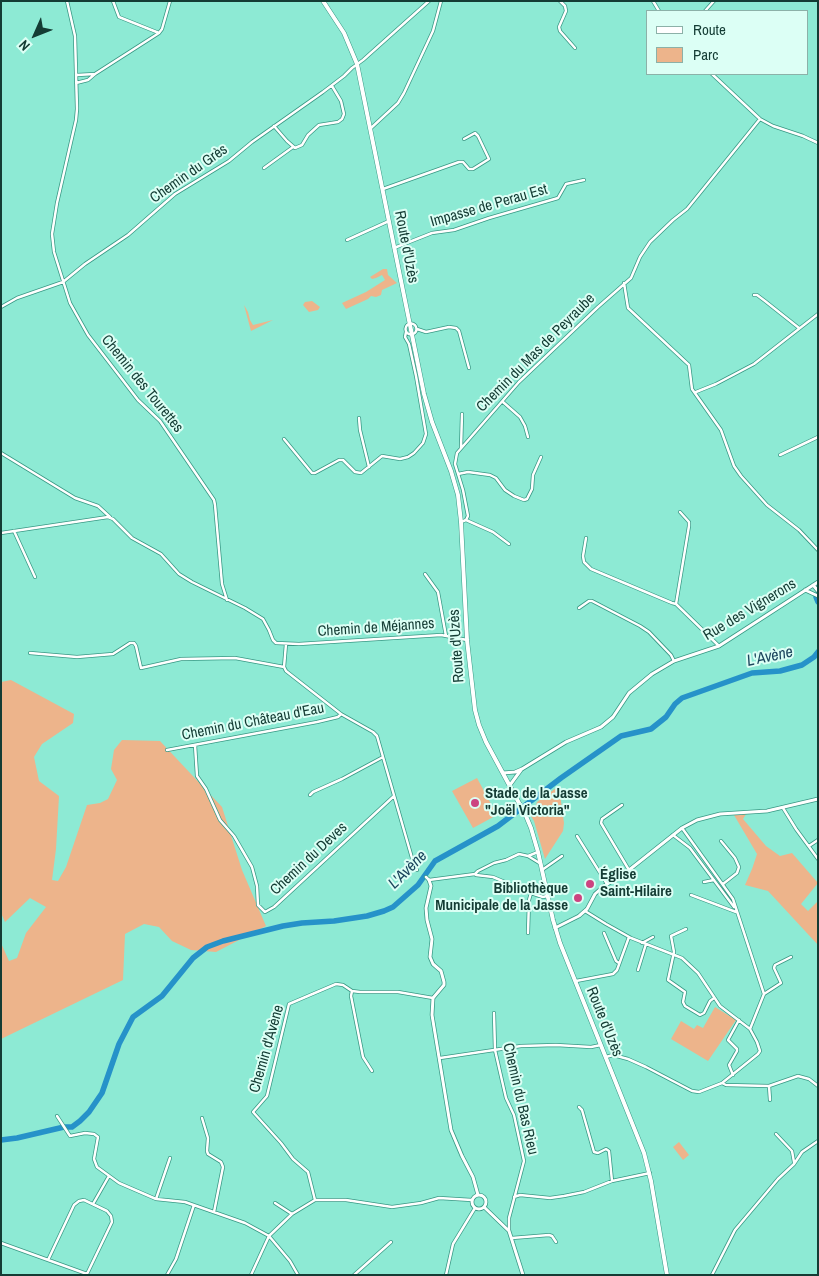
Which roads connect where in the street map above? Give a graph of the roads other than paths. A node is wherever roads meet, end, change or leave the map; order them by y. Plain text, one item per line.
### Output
1 (67, 1) edge
2 (113, 1) edge
3 (170, 1) edge
4 (324, 1) edge
5 (429, 1) edge
6 (441, 1) edge
7 (563, 2) edge
8 (158, 33) junction
9 (576, 48) dead end
10 (358, 64) junction
11 (95, 74) junction
12 (76, 75) junction
13 (713, 75) edge
14 (76, 83) junction
15 (332, 86) junction
16 (760, 119) junction
17 (274, 126) junction
18 (372, 128) junction
19 (464, 138) dead end
20 (818, 143) edge
21 (293, 147) junction
22 (264, 168) dead end
23 (584, 180) dead end
24 (383, 189) junction
25 (389, 221) junction
26 (347, 240) dead end
27 (394, 248) junction
28 (63, 282) junction
29 (624, 283) junction
30 (754, 295) dead end
31 (1, 307) edge
32 (818, 314) edge
33 (410, 324) junction
34 (799, 328) junction
35 (417, 329) junction
36 (406, 332) junction
37 (412, 334) junction
38 (469, 368) dead end
39 (695, 393) junction
40 (503, 402) junction
41 (462, 414) dead end
42 (359, 418) dead end
43 (528, 437) dead end
44 (818, 437) edge
45 (284, 439) dead end
46 (461, 448) junction
47 (1, 453) edge
48 (780, 455) dead end
49 (540, 457) dead end
50 (369, 467) junction
51 (458, 474) junction
52 (680, 512) dead end
53 (113, 519) junction
54 (466, 520) junction
55 (461, 522) junction
56 (14, 531) junction
57 (1, 533) edge
58 (586, 538) dead end
59 (510, 544) dead end
60 (818, 550) edge
61 (425, 574) dead end
62 (35, 577) dead end
63 (818, 582) edge
64 (813, 585) junction
65 (805, 590) junction
66 (817, 590) edge
67 (818, 596) edge
68 (227, 600) junction
69 (676, 604) junction
70 (579, 608) dead end
71 (446, 636) junction
72 (467, 640) junction
73 (286, 644) junction
74 (719, 646) junction
75 (30, 653) dead end
76 (674, 661) junction
77 (284, 667) junction
78 (341, 714) junction
79 (195, 745) junction
80 (167, 750) dead end
81 (383, 757) junction
82 (522, 769) junction
83 (503, 773) junction
84 (510, 785) junction
85 (310, 795) dead end
86 (394, 796) junction
87 (818, 799) edge
88 (622, 805) dead end
89 (783, 808) junction
90 (682, 828) junction
91 (673, 835) junction
92 (577, 836) dead end
93 (818, 840) edge
94 (721, 841) dead end
95 (808, 847) junction
96 (538, 852) junction
97 (528, 856) junction
98 (562, 856) dead end
99 (818, 859) edge
100 (541, 864) junction
101 (417, 870) dead end
102 (542, 870) junction
103 (629, 870) junction
104 (475, 874) junction
105 (428, 878) joint
106 (714, 880) junction
107 (704, 882) dead end
108 (607, 884) junction
109 (723, 884) junction
110 (531, 894) junction
111 (691, 895) dead end
112 (547, 896) junction
113 (735, 908) junction
114 (585, 911) junction
115 (737, 913) junction
116 (555, 928) junction
117 (686, 928) dead end
118 (528, 933) dead end
119 (604, 933) dead end
120 (629, 937) junction
121 (653, 938) dead end
122 (642, 943) junction
123 (646, 944) junction
124 (674, 954) junction
125 (791, 957) dead end
126 (619, 963) junction
127 (638, 970) dead end
128 (575, 981) junction
129 (352, 991) junction
130 (764, 994) junction
131 (433, 998) junction
132 (714, 998) junction
133 (494, 1013) dead end
134 (739, 1020) junction
135 (750, 1029) junction
136 (601, 1045) junction
137 (494, 1050) junction
138 (606, 1056) junction
139 (440, 1058) junction
140 (372, 1071) dead end
141 (733, 1075) junction
142 (722, 1083) junction
143 (769, 1086) junction
144 (818, 1086) edge
145 (770, 1100) dead end
146 (579, 1108) dead end
147 (57, 1116) dead end
148 (202, 1118) dead end
149 (776, 1134) dead end
150 (818, 1141) edge
151 (170, 1158) dead end
152 (794, 1164) junction
153 (650, 1173) junction
154 (109, 1176) junction
155 (612, 1181) junction
156 (478, 1195) junction
157 (514, 1197) junction
158 (156, 1199) junction
159 (315, 1200) junction
160 (472, 1200) junction
161 (275, 1202) dead end
162 (93, 1204) junction
163 (194, 1205) junction
164 (484, 1206) junction
165 (475, 1208) junction
166 (214, 1212) junction
167 (292, 1214) junction
168 (509, 1231) junction
169 (268, 1236) junction
170 (512, 1238) junction
171 (391, 1242) dead end
172 (556, 1242) dead end
173 (1, 1243) edge
174 (48, 1260) junction
175 (88, 1275) edge
176 (168, 1275) edge
177 (251, 1275) edge
178 (298, 1275) edge
179 (354, 1275) edge
180 (446, 1275) edge
181 (523, 1275) edge
182 (666, 1275) edge
183 (712, 1275) edge

1 - 12 street, Chemin des Tourettes
2 - 8 street
3 - 8 street
4 - 10 main road, Route d'Uzès
5 - 10 street, Chemin du Grès
6 - 18 street
7 - 9 street
8 - 11 street
10 - 15 street, Chemin du Grès
10 - 18 main road, Route d'Uzès
11 - 12 street
11 - 14 street
12 - 14 street, Chemin des Tourettes
13 - 16 street
14 - 28 street, Chemin des Tourettes
15 - 17 street, Chemin du Grès
15 - 21 street
16 - 20 street
16 - 29 street, Chemin du Mas de Peyraube
17 - 21 street
17 - 28 street, Chemin du Grès
18 - 24 main road, Route d'Uzès
19 - 24 street
21 - 22 street
23 - 27 street, Impasse de Perau Est
24 - 25 main road, Route d'Uzès
25 - 26 street
25 - 27 main road, Route d'Uzès
27 - 33 main road, Route d'Uzès
28 - 31 street, Chemin du Grès
28 - 68 street, Chemin des Tourettes
29 - 39 street
29 - 40 street, Chemin du Mas de Peyraube
30 - 34 street
32 - 34 street
33 - 35 street
33 - 36 street
33 - 37 main road, Route d'Uzès
34 - 39 street
35 - 37 street
35 - 38 street
36 - 37 street
36 - 50 street
37 - 55 main road, Route d'Uzès
39 - 60 street
40 - 43 street
40 - 46 street, Chemin du Mas de Peyraube
41 - 46 street
42 - 50 street
44 - 48 street
45 - 50 street
46 - 51 street
47 - 53 street
49 - 51 street
51 - 54 street
52 - 69 street
53 - 56 street
53 - 68 street
54 - 55 street
54 - 59 street
55 - 72 main road, Route d'Uzès
56 - 57 street
56 - 62 street
58 - 69 street
61 - 71 street
63 - 64 street, Rue des Vignerons
64 - 65 street, Rue des Vignerons
64 - 66 street
65 - 67 street
65 - 74 street, Rue des Vignerons
68 - 73 street
69 - 74 street
70 - 76 street
71 - 72 street, Chemin de Méjannes
71 - 73 street, Chemin de Méjannes
72 - 83 main road, Route d'Uzès
73 - 77 street
74 - 76 street, Rue des Vignerons
75 - 77 street
76 - 82 street, Rue des Vignerons
77 - 78 street
78 - 79 street, Chemin du Château d'Eau
78 - 81 street
79 - 80 street, Chemin du Château d'Eau
79 - 86 street, Chemin du Deves
81 - 85 street
81 - 86 street
82 - 83 street, Rue des Vignerons
82 - 84 street, Rue des Vignerons
83 - 84 main road, Route d'Uzès
84 - 96 main road, Route d'Uzès
86 - 101 street
87 - 89 street
88 - 103 street
89 - 90 street
89 - 95 street
90 - 91 street
90 - 109 street
91 - 103 street
91 - 106 street
92 - 108 street
93 - 95 street
94 - 109 street
95 - 99 street
96 - 97 street
96 - 100 main road, Route d'Uzès
97 - 100 street
97 - 104 street
98 - 102 street
100 - 102 main road, Route d'Uzès
102 - 112 main road, Route d'Uzès
103 - 108 street
104 - 105 street
104 - 110 street
105 - 131 street
106 - 107 street
106 - 113 street
108 - 114 street
109 - 113 street
110 - 112 street
110 - 118 street
111 - 115 street
112 - 116 main road, Route d'Uzès
113 - 115 street
114 - 116 street
114 - 120 street
115 - 130 street
116 - 128 main road, Route d'Uzès
117 - 124 street
119 - 126 street
120 - 122 street
120 - 126 street
121 - 122 street
122 - 123 street
123 - 124 street
123 - 127 street
124 - 132 street
124 - 132 street
125 - 130 street
126 - 128 street
128 - 136 main road, Route d'Uzès
129 - 131 street, Chemin d'Avène
129 - 140 street
129 - 159 street, Chemin d'Avène
130 - 135 street
131 - 139 street
132 - 134 street
133 - 137 street, Chemin du Bas Rieu
134 - 135 street
134 - 141 street
135 - 141 street
136 - 137 street
136 - 138 main road, Route d'Uzès
137 - 139 street
137 - 157 street, Chemin du Bas Rieu
138 - 142 street
138 - 153 main road, Route d'Uzès
139 - 156 street
141 - 142 street
142 - 143 street
143 - 144 street
143 - 145 street
146 - 155 street
147 - 154 street
148 - 166 street
149 - 152 street
150 - 152 street
151 - 158 street
152 - 183 street
153 - 155 street
153 - 182 main road, Route d'Uzès
154 - 158 street
154 - 162 street
155 - 157 street
156 - 160 street
156 - 164 street
157 - 168 street, Chemin du Bas Rieu
158 - 163 street
159 - 160 street
159 - 167 street
160 - 165 street
161 - 167 street
162 - 174 street
162 - 175 street
163 - 166 street
163 - 176 street
164 - 165 street
164 - 168 street
165 - 180 street
166 - 169 street
167 - 169 street
168 - 170 street
169 - 177 street
169 - 178 street
170 - 172 street
170 - 181 street
171 - 179 street
173 - 174 street
174 - 175 street

